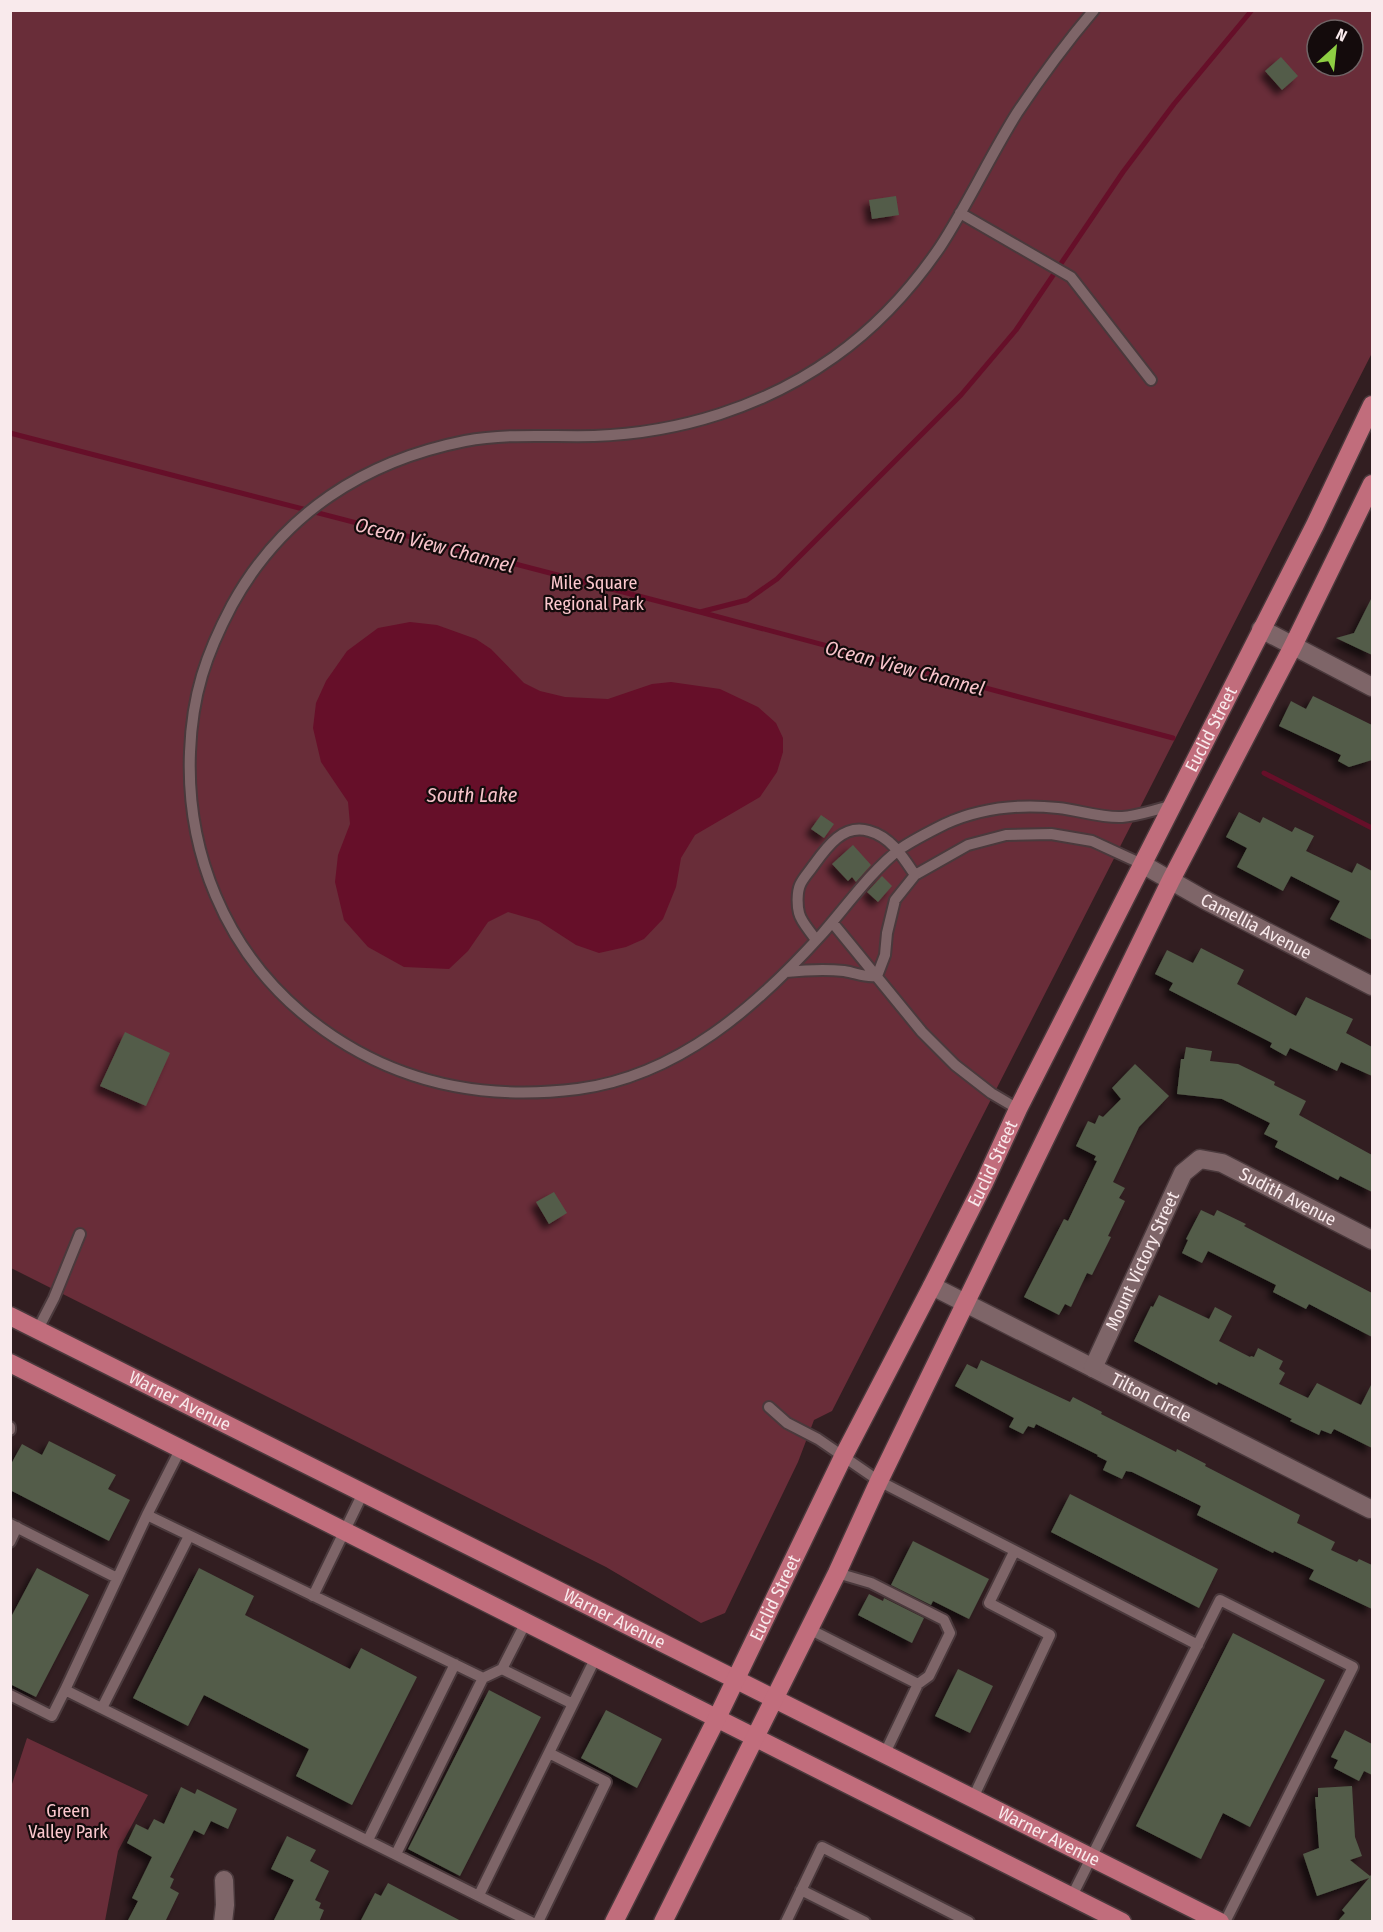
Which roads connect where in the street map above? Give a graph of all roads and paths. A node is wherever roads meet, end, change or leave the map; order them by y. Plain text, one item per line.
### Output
1 (1094, 10) edge
2 (960, 213) junction
3 (1151, 380) dead end
4 (1372, 405) edge
5 (1372, 484) edge
6 (1261, 629) junction
7 (1293, 645) junction
8 (1372, 687) edge
9 (1172, 806) junction
10 (898, 850) junction
11 (1142, 864) junction
12 (915, 875) junction
13 (1171, 880) junction
14 (832, 922) junction
15 (816, 940) junction
16 (786, 972) junction
17 (877, 975) junction
18 (1372, 986) edge
19 (1018, 1109) junction
20 (1200, 1159) joint
21 (80, 1234) dead end
22 (1372, 1240) edge
23 (932, 1286) junction
24 (966, 1303) junction
25 (10, 1316) edge
26 (38, 1329) junction
27 (10, 1363) edge
28 (1093, 1368) junction
29 (769, 1407) dead end
30 (181, 1448) junction
31 (843, 1457) junction
32 (879, 1481) junction
33 (363, 1494) junction
34 (1370, 1509) dead end
35 (147, 1515) junction
36 (14, 1526) edge
37 (345, 1531) junction
38 (189, 1536) junction
39 (10, 1542) edge
40 (1014, 1552) junction
41 (837, 1573) junction
42 (117, 1578) junction
43 (313, 1596) junction
44 (526, 1622) junction
45 (809, 1629) junction
46 (1198, 1645) junction
47 (596, 1657) junction
48 (455, 1664) junction
49 (502, 1668) junction
50 (483, 1678) junction
51 (737, 1679) junction
52 (918, 1684) junction
53 (65, 1690) junction
54 (10, 1695) edge
55 (775, 1698) junction
56 (573, 1704) junction
57 (102, 1708) junction
58 (717, 1718) junction
59 (756, 1737) junction
60 (549, 1753) junction
61 (885, 1753) junction
62 (973, 1798) junction
63 (368, 1840) junction
64 (396, 1854) junction
65 (1092, 1857) junction
66 (224, 1880) dead end
67 (801, 1890) junction
68 (479, 1895) junction
69 (1072, 1896) junction
70 (223, 1922) edge
71 (531, 1922) edge
72 (538, 1922) edge
73 (614, 1922) edge
74 (663, 1922) edge
75 (786, 1922) edge
76 (865, 1922) edge
77 (969, 1922) edge
78 (1122, 1922) edge
79 (1220, 1922) edge
80 (1225, 1922) edge

1 - 2 lane
2 - 3 lane
2 - 16 lane
4 - 6 main road, Euclid Street
5 - 7 main road, Euclid Street
6 - 7 street
6 - 9 main road, Euclid Street
7 - 8 street
7 - 13 main road, Euclid Street
9 - 10 lane
9 - 11 main road, Euclid Street
10 - 12 lane
10 - 14 lane
10 - 15 lane
11 - 12 lane
11 - 13 street, Camellia Avenue
11 - 19 main road, Euclid Street
12 - 17 lane
13 - 18 street, Camellia Avenue
13 - 24 main road, Euclid Street
14 - 15 lane
14 - 17 lane
15 - 16 lane
16 - 17 lane
17 - 19 lane
19 - 23 main road, Euclid Street
20 - 22 street, Sudith Avenue
20 - 28 street, Mount Victory Street
21 - 26 lane
23 - 24 street, Tilton Circle
23 - 31 main road, Euclid Street
24 - 28 street, Tilton Circle
24 - 32 main road, Euclid Street
25 - 26 main road, Warner Avenue
26 - 33 main road, Warner Avenue
27 - 30 main road
28 - 34 street, Tilton Circle
29 - 31 lane
30 - 35 lane
30 - 37 main road
31 - 32 lane
31 - 51 main road, Euclid Street
32 - 40 lane
32 - 41 main road, Euclid Street
33 - 37 lane
33 - 51 main road, Warner Avenue
35 - 38 lane
35 - 42 lane
36 - 39 lane
36 - 42 lane
37 - 43 lane
37 - 44 main road
38 - 43 lane
38 - 57 lane
40 - 46 lane
40 - 62 lane
41 - 45 main road, Euclid Street
41 - 52 lane
42 - 53 lane
43 - 48 lane
44 - 47 main road
44 - 49 lane
45 - 52 lane
45 - 55 main road, Euclid Street
46 - 65 lane
46 - 80 lane
47 - 56 lane
47 - 58 main road
48 - 50 lane
48 - 63 lane
49 - 50 lane
49 - 56 lane
50 - 64 lane
51 - 55 main road, Warner Avenue
51 - 58 main road, Euclid Street
52 - 61 lane
53 - 54 lane
53 - 57 lane
55 - 59 main road, Euclid Street
55 - 61 main road, Warner Avenue
56 - 60 lane
57 - 63 lane
58 - 59 main road
58 - 73 main road, Euclid Street
59 - 69 main road
59 - 74 main road, Euclid Street
60 - 68 lane
60 - 72 lane
61 - 62 main road, Warner Avenue
62 - 65 main road, Warner Avenue
63 - 64 lane
64 - 68 lane
65 - 69 lane
65 - 79 main road, Warner Avenue
66 - 70 street
67 - 75 lane
67 - 76 lane
67 - 77 lane
68 - 71 lane
69 - 78 main road

